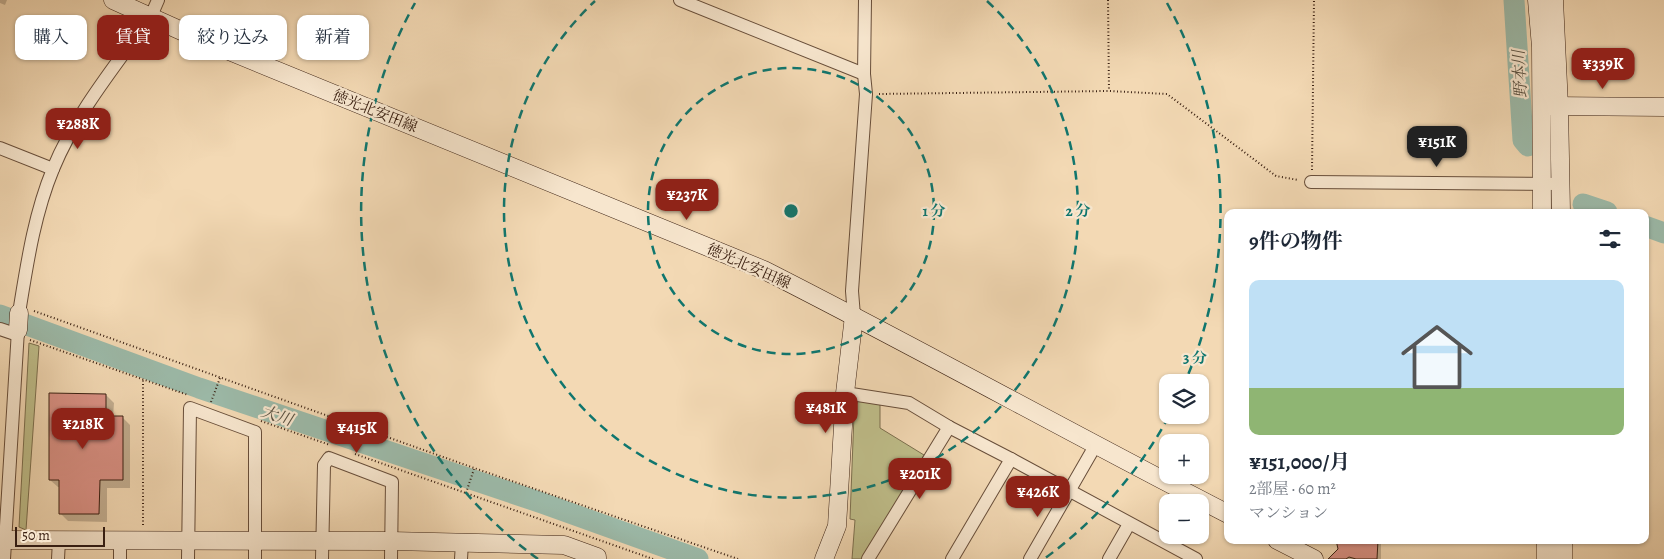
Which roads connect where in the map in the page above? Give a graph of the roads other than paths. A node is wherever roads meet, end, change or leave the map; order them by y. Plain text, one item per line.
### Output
1 (113, 0) edge
2 (680, 0) edge
3 (865, 0) edge
4 (1537, 0) edge
5 (1554, 0) edge
6 (154, 8) edge
7 (864, 74) junction
8 (1551, 106) junction
9 (1664, 107) edge
10 (0, 148) edge
11 (53, 169) junction
12 (1311, 182) road end
13 (1542, 183) junction
14 (1561, 184) junction
15 (1542, 209) edge
16 (1561, 209) edge
17 (854, 316) junction
18 (19, 321) junction
19 (0, 329) edge
20 (845, 393) junction
21 (949, 427) junction
22 (1095, 446) junction
23 (1011, 459) junction
24 (1070, 491) junction
25 (1224, 512) edge
26 (1129, 524) junction
27 (5, 540) junction
28 (59, 540) junction
29 (120, 541) junction
30 (391, 541) junction
31 (1286, 544) edge
32 (1546, 544) edge
33 (1562, 544) edge
34 (188, 550) edge
35 (255, 550) edge
36 (322, 550) edge
37 (461, 551) edge
38 (1191, 558) edge
39 (4, 559) edge
40 (58, 559) edge
41 (120, 559) edge
42 (391, 559) edge
43 (597, 559) edge
44 (824, 559) edge
45 (868, 559) edge
46 (952, 559) edge
47 (1030, 559) edge
48 (1109, 559) edge
49 (1314, 559) edge
50 (1546, 559) edge
51 (1563, 559) edge

1 - 6 street, 徳光北安田線
2 - 7 street
3 - 7 street
4 - 8 street
5 - 8 street
6 - 11 street
6 - 17 street, 徳光北安田線
7 - 17 street
8 - 9 street
8 - 13 street
8 - 14 street
10 - 11 street
11 - 18 street
12 - 13 street
13 - 14 street
13 - 15 street
14 - 16 street
17 - 20 street
17 - 22 street, 徳光北安田線
18 - 19 street
18 - 27 street
20 - 21 street
20 - 44 street
21 - 23 street
21 - 45 street
22 - 24 street
22 - 25 street, 徳光北安田線
23 - 24 street
23 - 46 street
24 - 26 street
24 - 47 street
26 - 38 street
26 - 48 street
27 - 28 street
27 - 39 street
28 - 29 street
28 - 40 street
29 - 34 street
29 - 41 street
30 - 36 street
30 - 36 street
30 - 37 street
30 - 42 street
31 - 49 street
32 - 50 street
33 - 51 street
34 - 35 street
34 - 35 street
35 - 36 street
37 - 43 street

